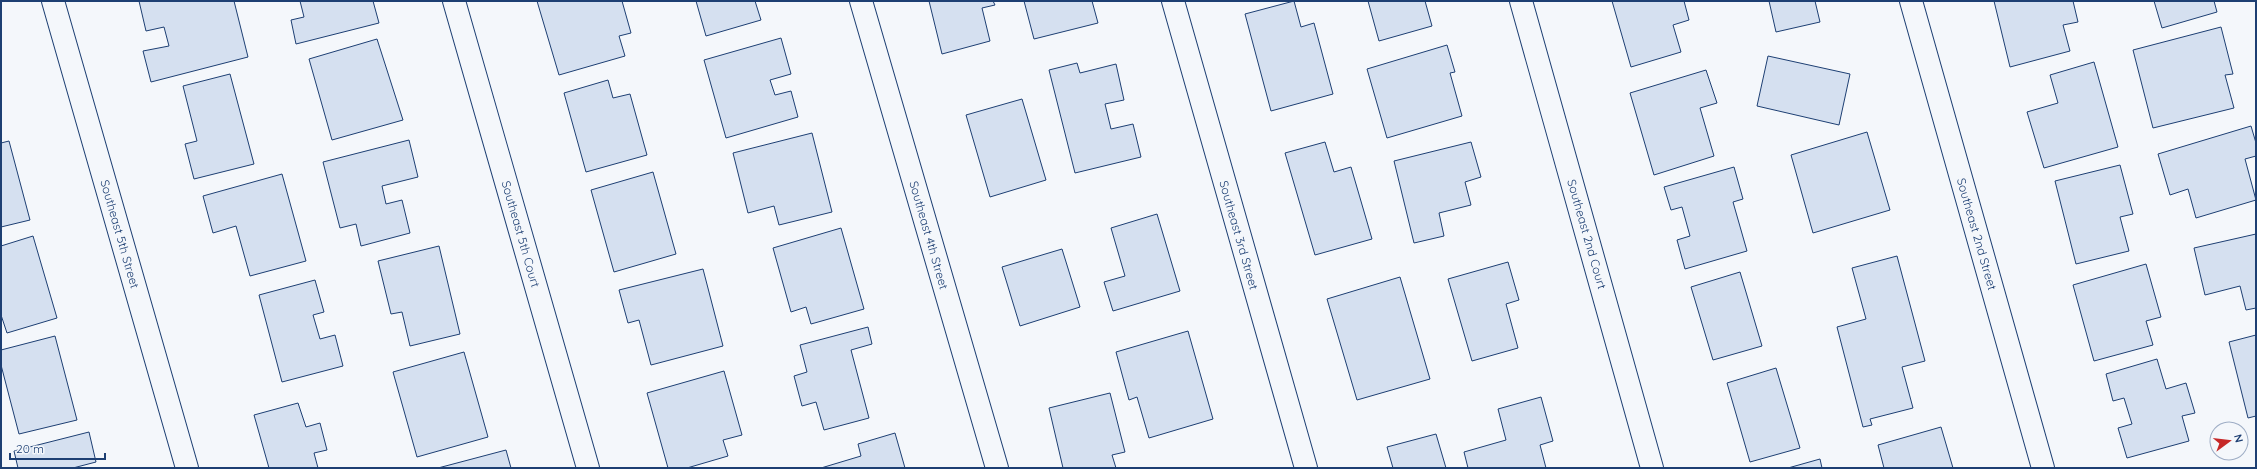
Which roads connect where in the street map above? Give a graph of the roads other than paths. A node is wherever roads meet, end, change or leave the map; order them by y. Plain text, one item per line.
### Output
1 (52, 1) edge
2 (454, 1) edge
3 (861, 1) edge
4 (1173, 1) edge
5 (1521, 1) edge
6 (1911, 1) edge
7 (187, 468) edge
8 (588, 468) edge
9 (997, 468) edge
10 (1306, 468) edge
11 (1652, 468) edge
12 (2043, 468) edge

1 - 7 street, Southeast 5th Street
2 - 8 street, Southeast 5th Court
3 - 9 street, Southeast 4th Street
4 - 10 street, Southeast 3rd Street
5 - 11 street, Southeast 2nd Court
6 - 12 street, Southeast 2nd Street

